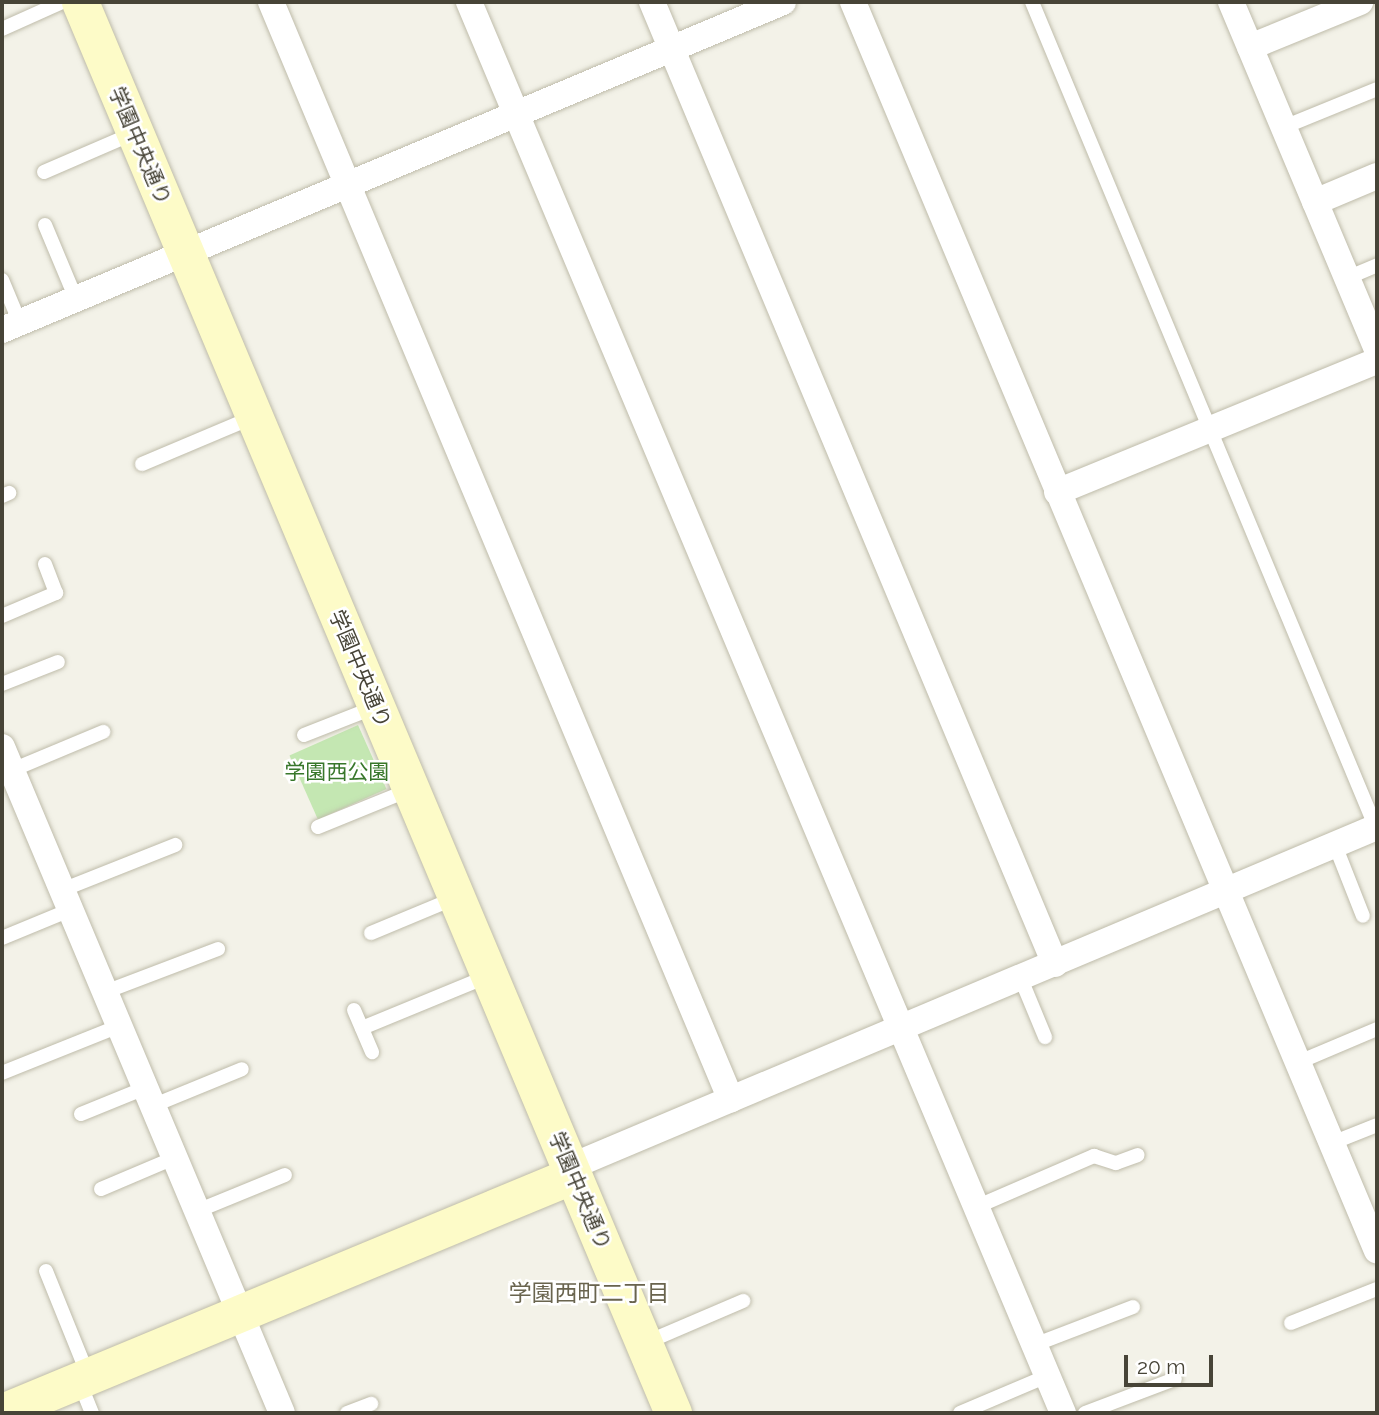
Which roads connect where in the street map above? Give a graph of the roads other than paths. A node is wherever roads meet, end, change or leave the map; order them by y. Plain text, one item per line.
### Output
1 (62, 2) edge
2 (79, 2) edge
3 (271, 2) edge
4 (469, 2) edge
5 (652, 2) edge
6 (783, 2) edge
7 (853, 2) edge
8 (1032, 2) edge
9 (1231, 2) edge
10 (1360, 2) edge
11 (2, 29) edge
12 (1250, 47) junction
13 (672, 49) junction
14 (1377, 89) edge
15 (516, 114) junction
16 (1284, 127) junction
17 (135, 133) junction
18 (44, 172) dead end
19 (1377, 176) edge
20 (348, 185) junction
21 (1315, 202) junction
22 (45, 225) dead end
23 (186, 253) junction
24 (1377, 265) edge
25 (1347, 278) junction
26 (2, 279) edge
27 (76, 299) junction
28 (11, 327) edge
29 (1377, 349) edge
30 (1377, 361) edge
31 (254, 416) junction
32 (1211, 431) junction
33 (142, 464) dead end
34 (1057, 492) junction
35 (45, 564) dead end
36 (2, 616) edge
37 (58, 662) dead end
38 (2, 684) edge
39 (376, 707) junction
40 (103, 732) dead end
41 (304, 735) dead end
42 (8, 770) edge
43 (410, 789) junction
44 (318, 827) dead end
45 (1377, 827) edge
46 (175, 845) dead end
47 (1335, 845) junction
48 (1225, 888) junction
49 (456, 897) junction
50 (66, 900) junction
51 (1363, 916) dead end
52 (371, 933) dead end
53 (2, 938) edge
54 (218, 948) dead end
55 (1055, 964) junction
56 (489, 976) junction
57 (1021, 979) junction
58 (105, 992) junction
59 (354, 1010) dead end
60 (119, 1026) junction
61 (362, 1028) junction
62 (901, 1029) junction
63 (1377, 1029) edge
64 (1045, 1037) dead end
65 (372, 1052) dead end
66 (1299, 1062) junction
67 (242, 1069) dead end
68 (2, 1073) edge
69 (149, 1097) junction
70 (731, 1100) junction
71 (81, 1114) dead end
72 (1377, 1125) edge
73 (1332, 1143) junction
74 (1138, 1155) dead end
75 (174, 1158) junction
76 (571, 1171) junction
77 (285, 1175) dead end
78 (101, 1189) dead end
79 (976, 1207) junction
80 (197, 1211) junction
81 (1374, 1234) edge
82 (46, 1271) dead end
83 (1377, 1289) edge
84 (743, 1301) dead end
85 (1133, 1307) dead end
86 (239, 1313) junction
87 (1290, 1323) dead end
88 (643, 1344) junction
89 (1034, 1345) junction
90 (1047, 1376) junction
91 (83, 1377) junction
92 (1175, 1379) dead end
93 (371, 1404) dead end
94 (2, 1412) edge
95 (92, 1413) edge
96 (282, 1413) edge
97 (347, 1413) edge
98 (673, 1413) edge
99 (960, 1413) edge
100 (1063, 1413) edge
101 (1085, 1413) edge

1 - 11 lane
2 - 17 street, 学園中央通り
3 - 20 street
4 - 15 street
5 - 13 street
6 - 13 street
7 - 34 street
8 - 32 lane
9 - 12 street
10 - 12 street
12 - 16 street
13 - 15 street
13 - 55 street
14 - 16 lane
15 - 20 street
15 - 62 street
16 - 21 street
17 - 18 lane
17 - 23 street, 学園中央通り
19 - 21 street
20 - 23 street
20 - 70 street
21 - 25 street
22 - 27 lane
23 - 27 street
23 - 31 street, 学園中央通り
24 - 25 lane
25 - 29 street
26 - 28 lane
27 - 28 street
30 - 32 street
31 - 33 lane
31 - 39 street, 学園中央通り
32 - 34 street
32 - 45 lane
34 - 48 street
35 - 36 lane
37 - 38 lane
39 - 41 lane
39 - 43 street, 学園中央通り
40 - 42 lane
42 - 50 street
43 - 44 lane
43 - 49 street, 学園中央通り
45 - 47 street
46 - 50 lane
47 - 48 street
47 - 51 lane
48 - 55 street
48 - 66 street
49 - 52 lane
49 - 56 street, 学園中央通り
50 - 53 lane
50 - 58 street
54 - 58 lane
55 - 57 street
56 - 61 lane
56 - 76 street, 学園中央通り
57 - 62 street
57 - 64 lane
58 - 60 street
59 - 61 lane
60 - 68 lane
60 - 69 street
61 - 65 lane
62 - 70 street
62 - 79 street
63 - 66 lane
66 - 73 street
67 - 69 lane
69 - 71 lane
69 - 75 street
70 - 76 street
72 - 73 lane
73 - 81 street
74 - 79 lane
75 - 78 lane
75 - 80 street
76 - 86 street
76 - 88 street, 学園中央通り
77 - 80 lane
79 - 89 street
80 - 86 street
82 - 91 lane
83 - 87 lane
84 - 88 lane
85 - 89 lane
86 - 91 street
86 - 96 street
88 - 98 street, 学園中央通り
89 - 90 street
90 - 99 lane
90 - 100 street
91 - 94 street
91 - 95 lane
92 - 101 lane
93 - 97 lane

